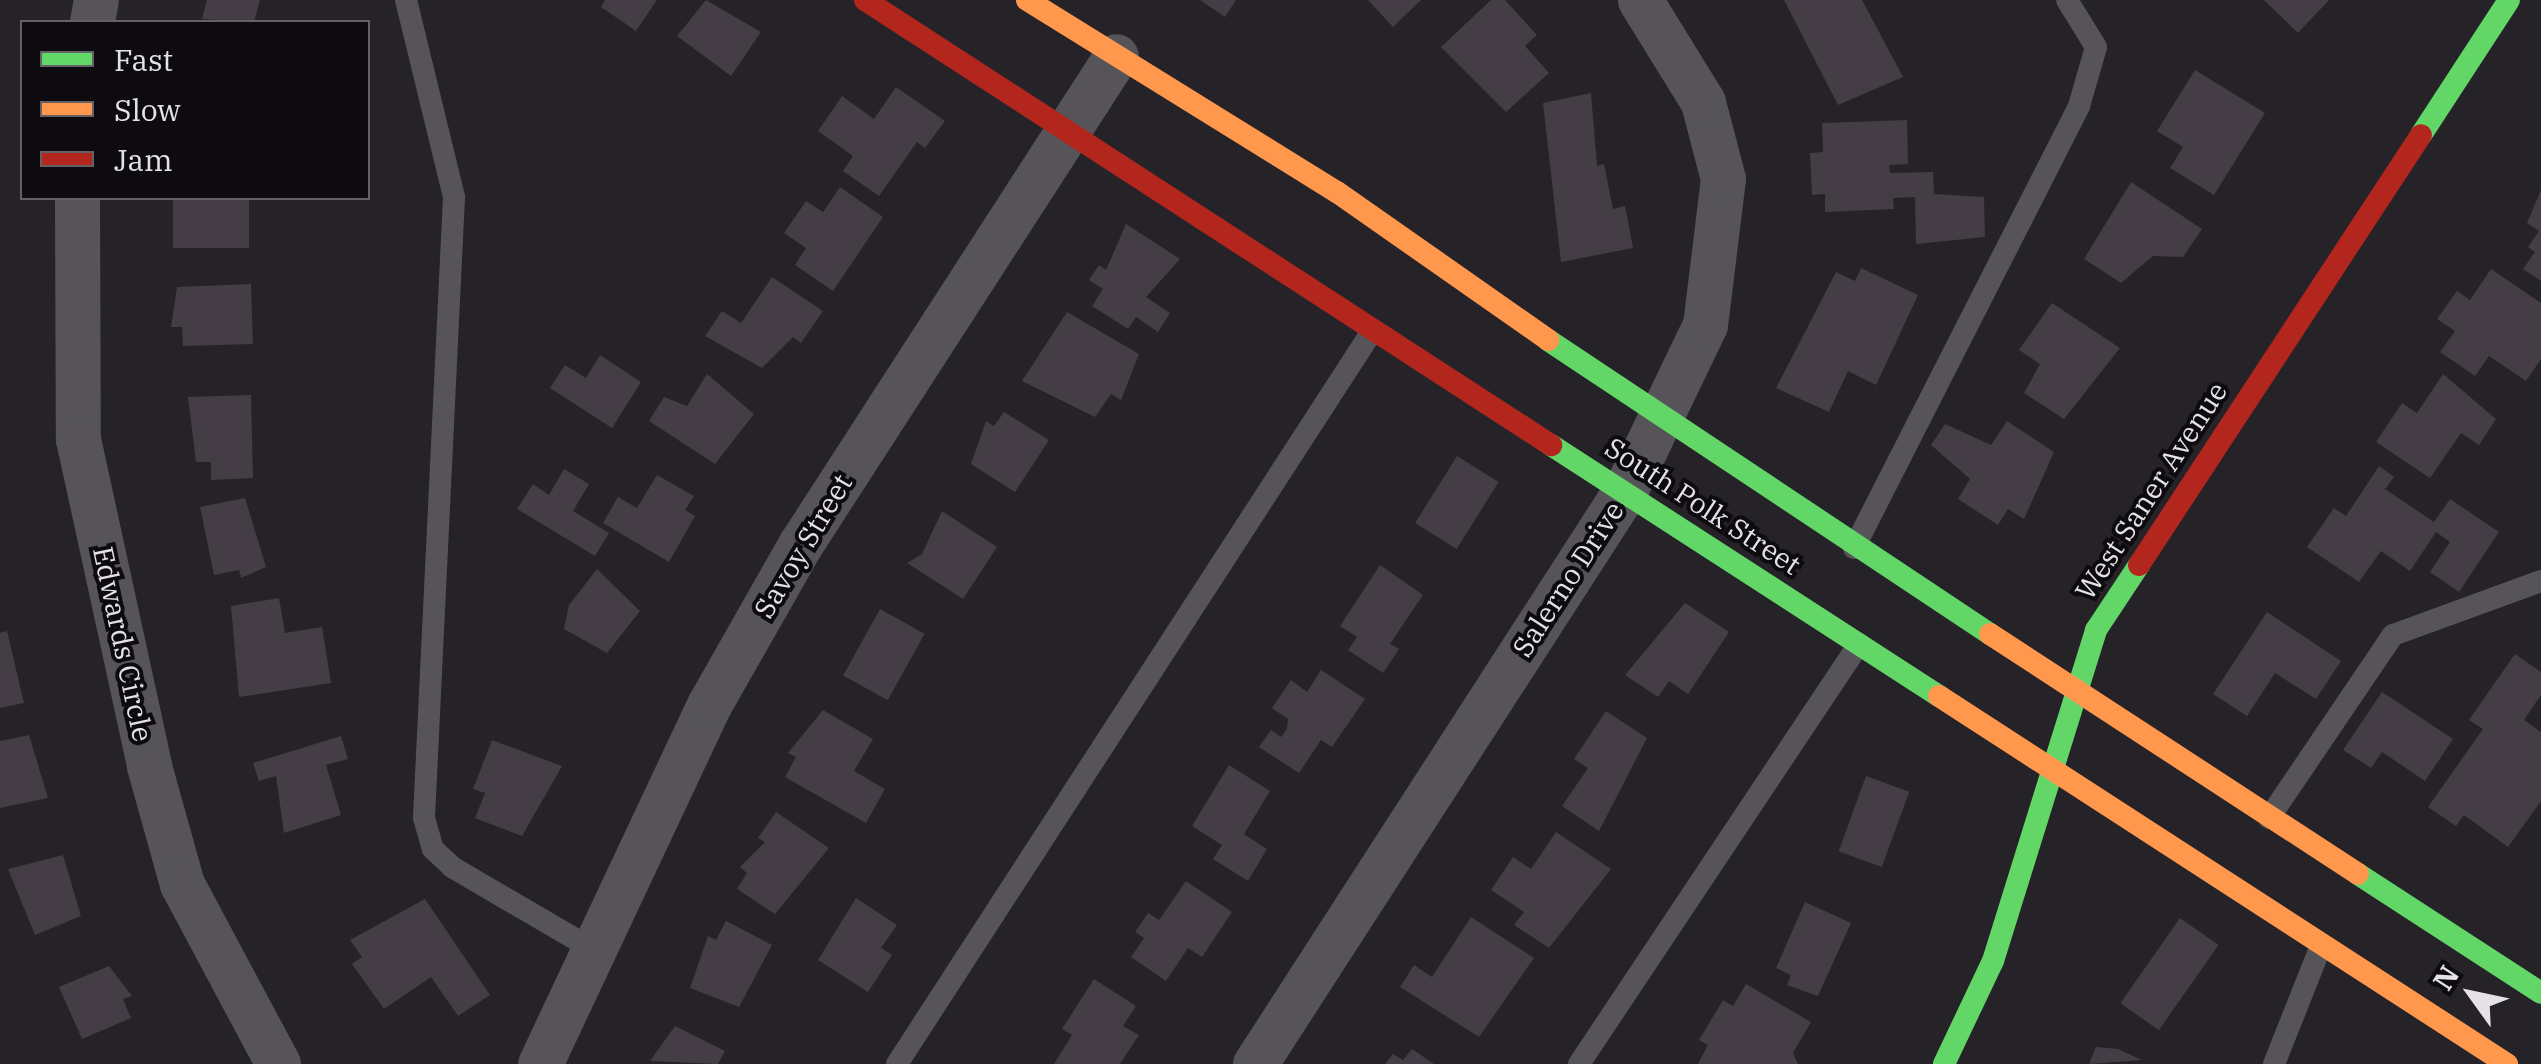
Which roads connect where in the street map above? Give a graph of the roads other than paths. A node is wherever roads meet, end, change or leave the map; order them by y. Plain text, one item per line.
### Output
1 (406, 0) edge
2 (865, 0) edge
3 (1028, 0) edge
4 (1640, 0) edge
5 (2066, 0) edge
6 (2505, 2) edge
7 (1116, 56) junction
8 (1066, 132) junction
9 (77, 200) edge
10 (1373, 330) junction
11 (1659, 418) junction
12 (1626, 491) junction
13 (1854, 548) junction
14 (2541, 581) edge
15 (1858, 644) junction
16 (2073, 692) junction
17 (2056, 776) junction
18 (2270, 818) junction
19 (2322, 946) junction
20 (594, 950) junction
21 (2541, 993) edge
22 (278, 1064) edge
23 (540, 1064) edge
24 (897, 1064) edge
25 (1256, 1064) edge
26 (1579, 1064) edge
27 (1944, 1064) edge
28 (2274, 1064) edge
29 (2507, 1064) edge

1 - 20 lane
2 - 8 main road, South Polk Street
3 - 7 main road, South Polk Street
4 - 11 street, Salerno Drive
5 - 13 lane
6 - 16 main road, West Saner Avenue
7 - 8 street, Savoy Street
7 - 11 main road, South Polk Street
8 - 10 main road, South Polk Street
8 - 20 street, Savoy Street
9 - 22 street, Edwards Circle
10 - 12 main road, South Polk Street
10 - 24 lane
11 - 12 street, Salerno Drive
11 - 13 main road, South Polk Street
12 - 15 main road, South Polk Street
12 - 25 street, Salerno Drive
13 - 16 main road, South Polk Street
14 - 18 lane
15 - 17 main road, South Polk Street
15 - 26 lane
16 - 17 main road, West Saner Avenue
16 - 18 main road, South Polk Street
17 - 19 main road, South Polk Street
17 - 27 main road, West Saner Avenue
18 - 21 main road, South Polk Street
19 - 28 lane
19 - 29 main road, South Polk Street
20 - 23 street, Savoy Street

